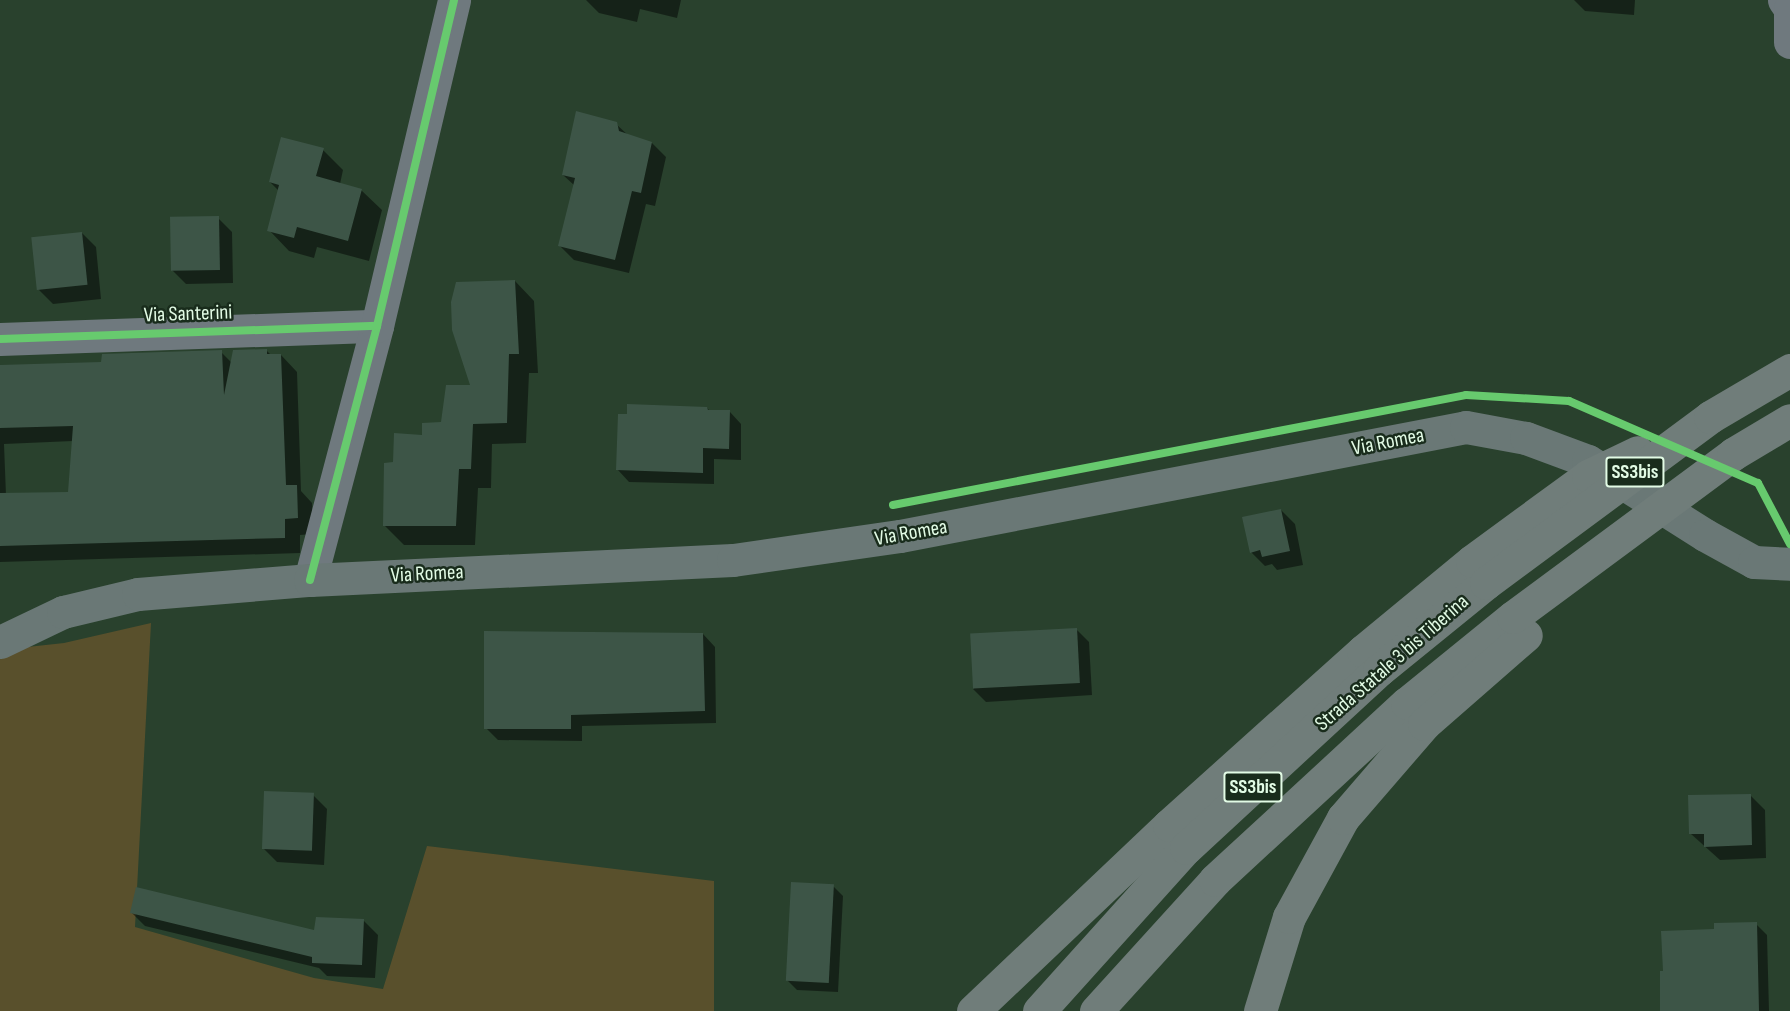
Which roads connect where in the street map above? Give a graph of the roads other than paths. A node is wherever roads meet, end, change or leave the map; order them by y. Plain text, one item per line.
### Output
1 (454, 0) edge
2 (1784, 0) edge
3 (1790, 42) edge
4 (377, 326) junction
5 (0, 339) edge
6 (1790, 370) edge
7 (1790, 420) edge
8 (1790, 564) edge
9 (1479, 572) junction
10 (310, 580) junction
11 (1519, 626) junction
12 (0, 642) edge
13 (973, 1011) edge
14 (1039, 1011) edge
15 (1096, 1011) edge
16 (1260, 1011) edge

1 - 4 street
2 - 3 street
4 - 5 street, Via Santerini
4 - 10 street
6 - 9 highway, bridge
7 - 11 highway, Strada Statale 3 bis Tiberina / SS3bis, bridge
8 - 10 main road, Via Romea
9 - 13 highway
9 - 14 highway, Strada Statale 3 bis Tiberina / SS3bis
10 - 12 main road, Via Romea
11 - 15 highway, Strada Statale 3 bis Tiberina / SS3bis
11 - 16 highway

